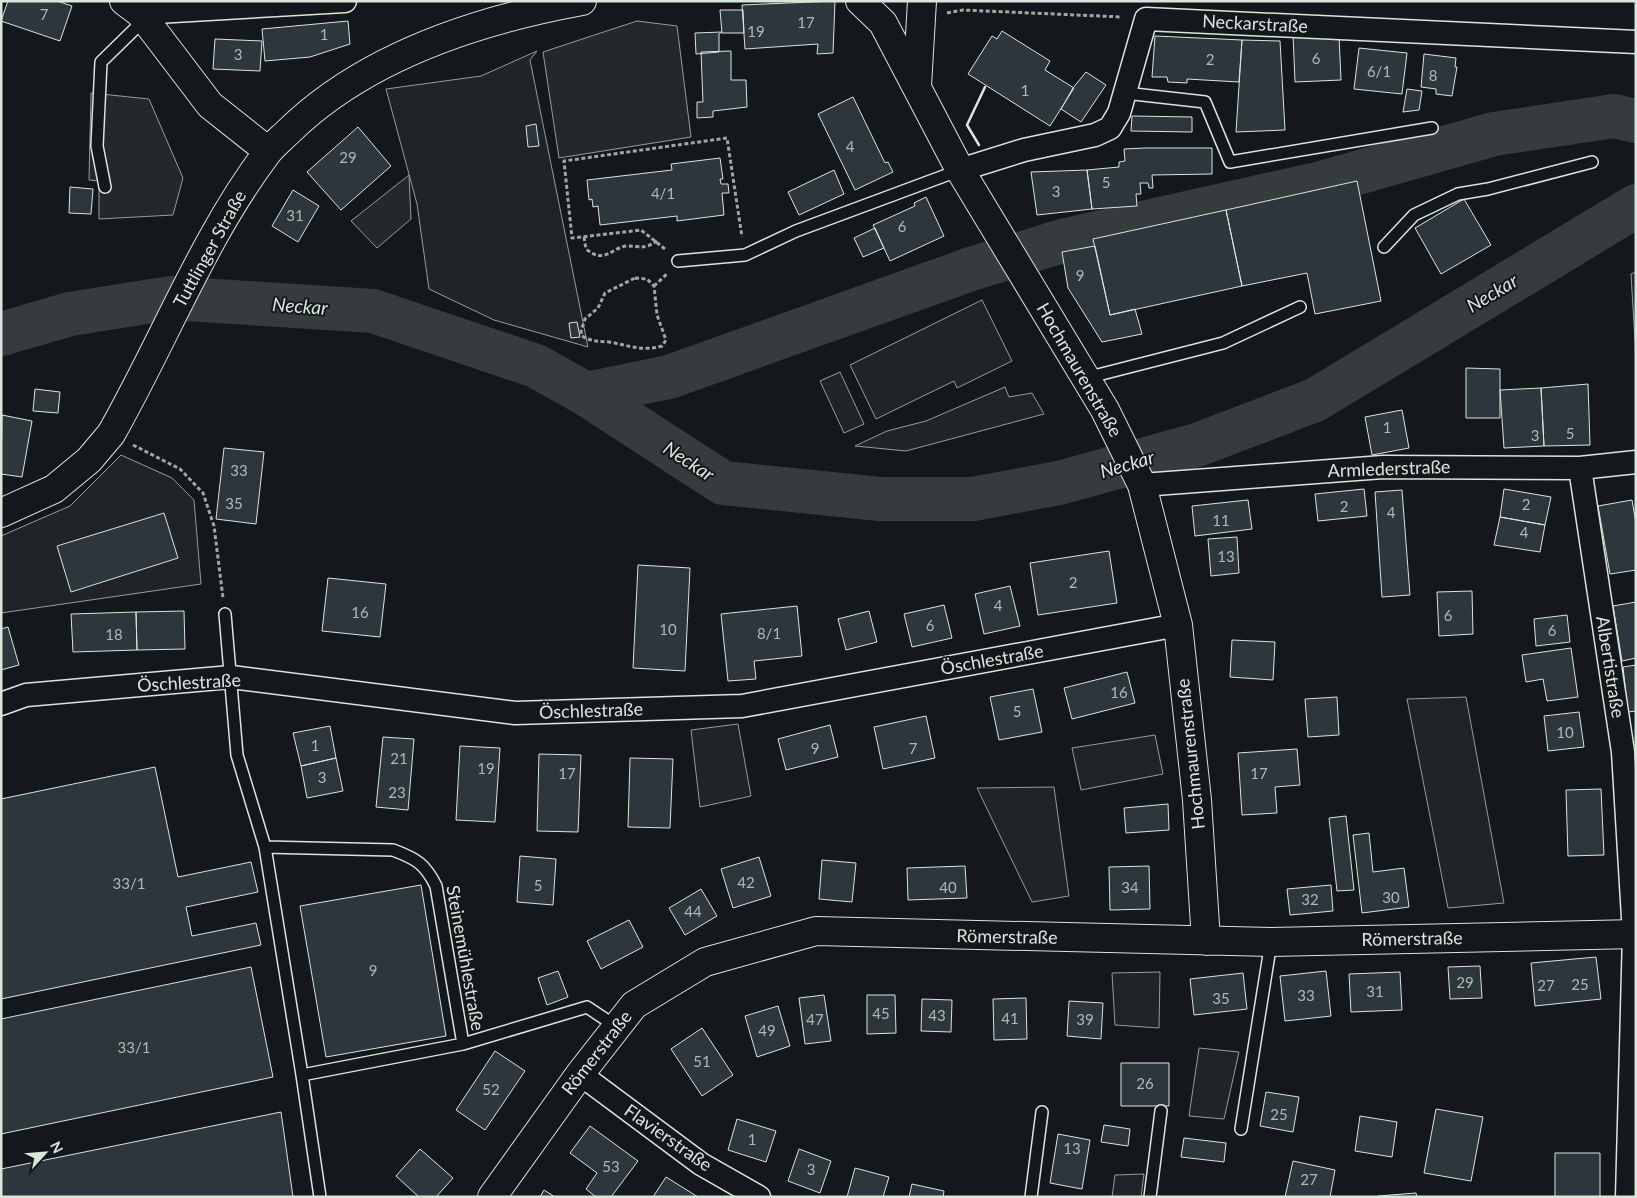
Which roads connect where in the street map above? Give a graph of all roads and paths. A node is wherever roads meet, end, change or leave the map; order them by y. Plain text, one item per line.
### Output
1 (345, 1) edge
2 (582, 1) edge
3 (860, 1) edge
4 (921, 10) edge
5 (136, 11) edge
6 (1146, 19) junction
7 (1636, 42) edge
8 (916, 87) junction
9 (1125, 93) junction
10 (1432, 128) dead end
11 (268, 151) junction
12 (1592, 162) dead end
13 (960, 170) junction
14 (105, 187) dead end
15 (584, 236) junction
16 (657, 241) junction
17 (1384, 247) dead end
18 (745, 255) junction
19 (678, 261) joint
20 (1300, 306) dead end
21 (588, 316) joint
22 (1086, 378) junction
23 (116, 425) junction
24 (1636, 462) edge
25 (1580, 468) junction
26 (1142, 485) junction
27 (1, 514) edge
28 (225, 614) joint
29 (1178, 625) junction
30 (231, 677) junction
31 (1, 704) edge
32 (265, 847) junction
33 (1635, 934) edge
34 (1206, 941) junction
35 (1271, 942) junction
36 (617, 1027) junction
37 (463, 1044) junction
38 (580, 1074) junction
39 (302, 1075) junction
40 (1161, 1111) dead end
41 (1042, 1112) dead end
42 (1241, 1129) dead end
43 (320, 1197) edge
44 (492, 1197) edge
45 (759, 1197) edge
46 (1031, 1197) edge
47 (1150, 1197) edge
48 (1627, 1197) edge

1 - 5 street
2 - 11 street, Tuttlinger Straße
3 - 8 street, Hochmaurenstraße
4 - 6 path
4 - 8 street
5 - 11 street
5 - 14 lane
6 - 7 street, Neckarstraße
6 - 9 street
8 - 13 street, Hochmaurenstraße
9 - 10 lane
9 - 13 street
11 - 23 street, Tuttlinger Straße
12 - 17 lane
13 - 18 lane
13 - 22 street, Hochmaurenstraße
15 - 16 path
15 - 16 path
15 - 18 path
16 - 19 path
18 - 19 lane
20 - 22 lane
21 - 21 path
22 - 26 street, Hochmaurenstraße
23 - 27 street, Tuttlinger Straße
23 - 28 path
24 - 25 street, Armlederstraße
25 - 26 street, Armlederstraße
25 - 33 street, Albertistraße
26 - 29 street, Hochmaurenstraße
28 - 30 lane
29 - 30 street, Öschlestraße
29 - 34 street, Hochmaurenstraße
30 - 31 street, Öschlestraße
30 - 32 lane
32 - 37 lane, Steinemühlestraße
32 - 39 lane
33 - 35 street, Römerstraße
33 - 48 street, Albertistraße
34 - 35 street, Römerstraße
34 - 36 street, Römerstraße
35 - 42 lane
36 - 37 lane, Steinemühlestraße
36 - 38 street, Römerstraße
37 - 39 lane, Steinemühlestraße
38 - 44 street, Römerstraße
38 - 45 street, Flavierstraße
39 - 43 lane
40 - 47 lane
41 - 46 lane

